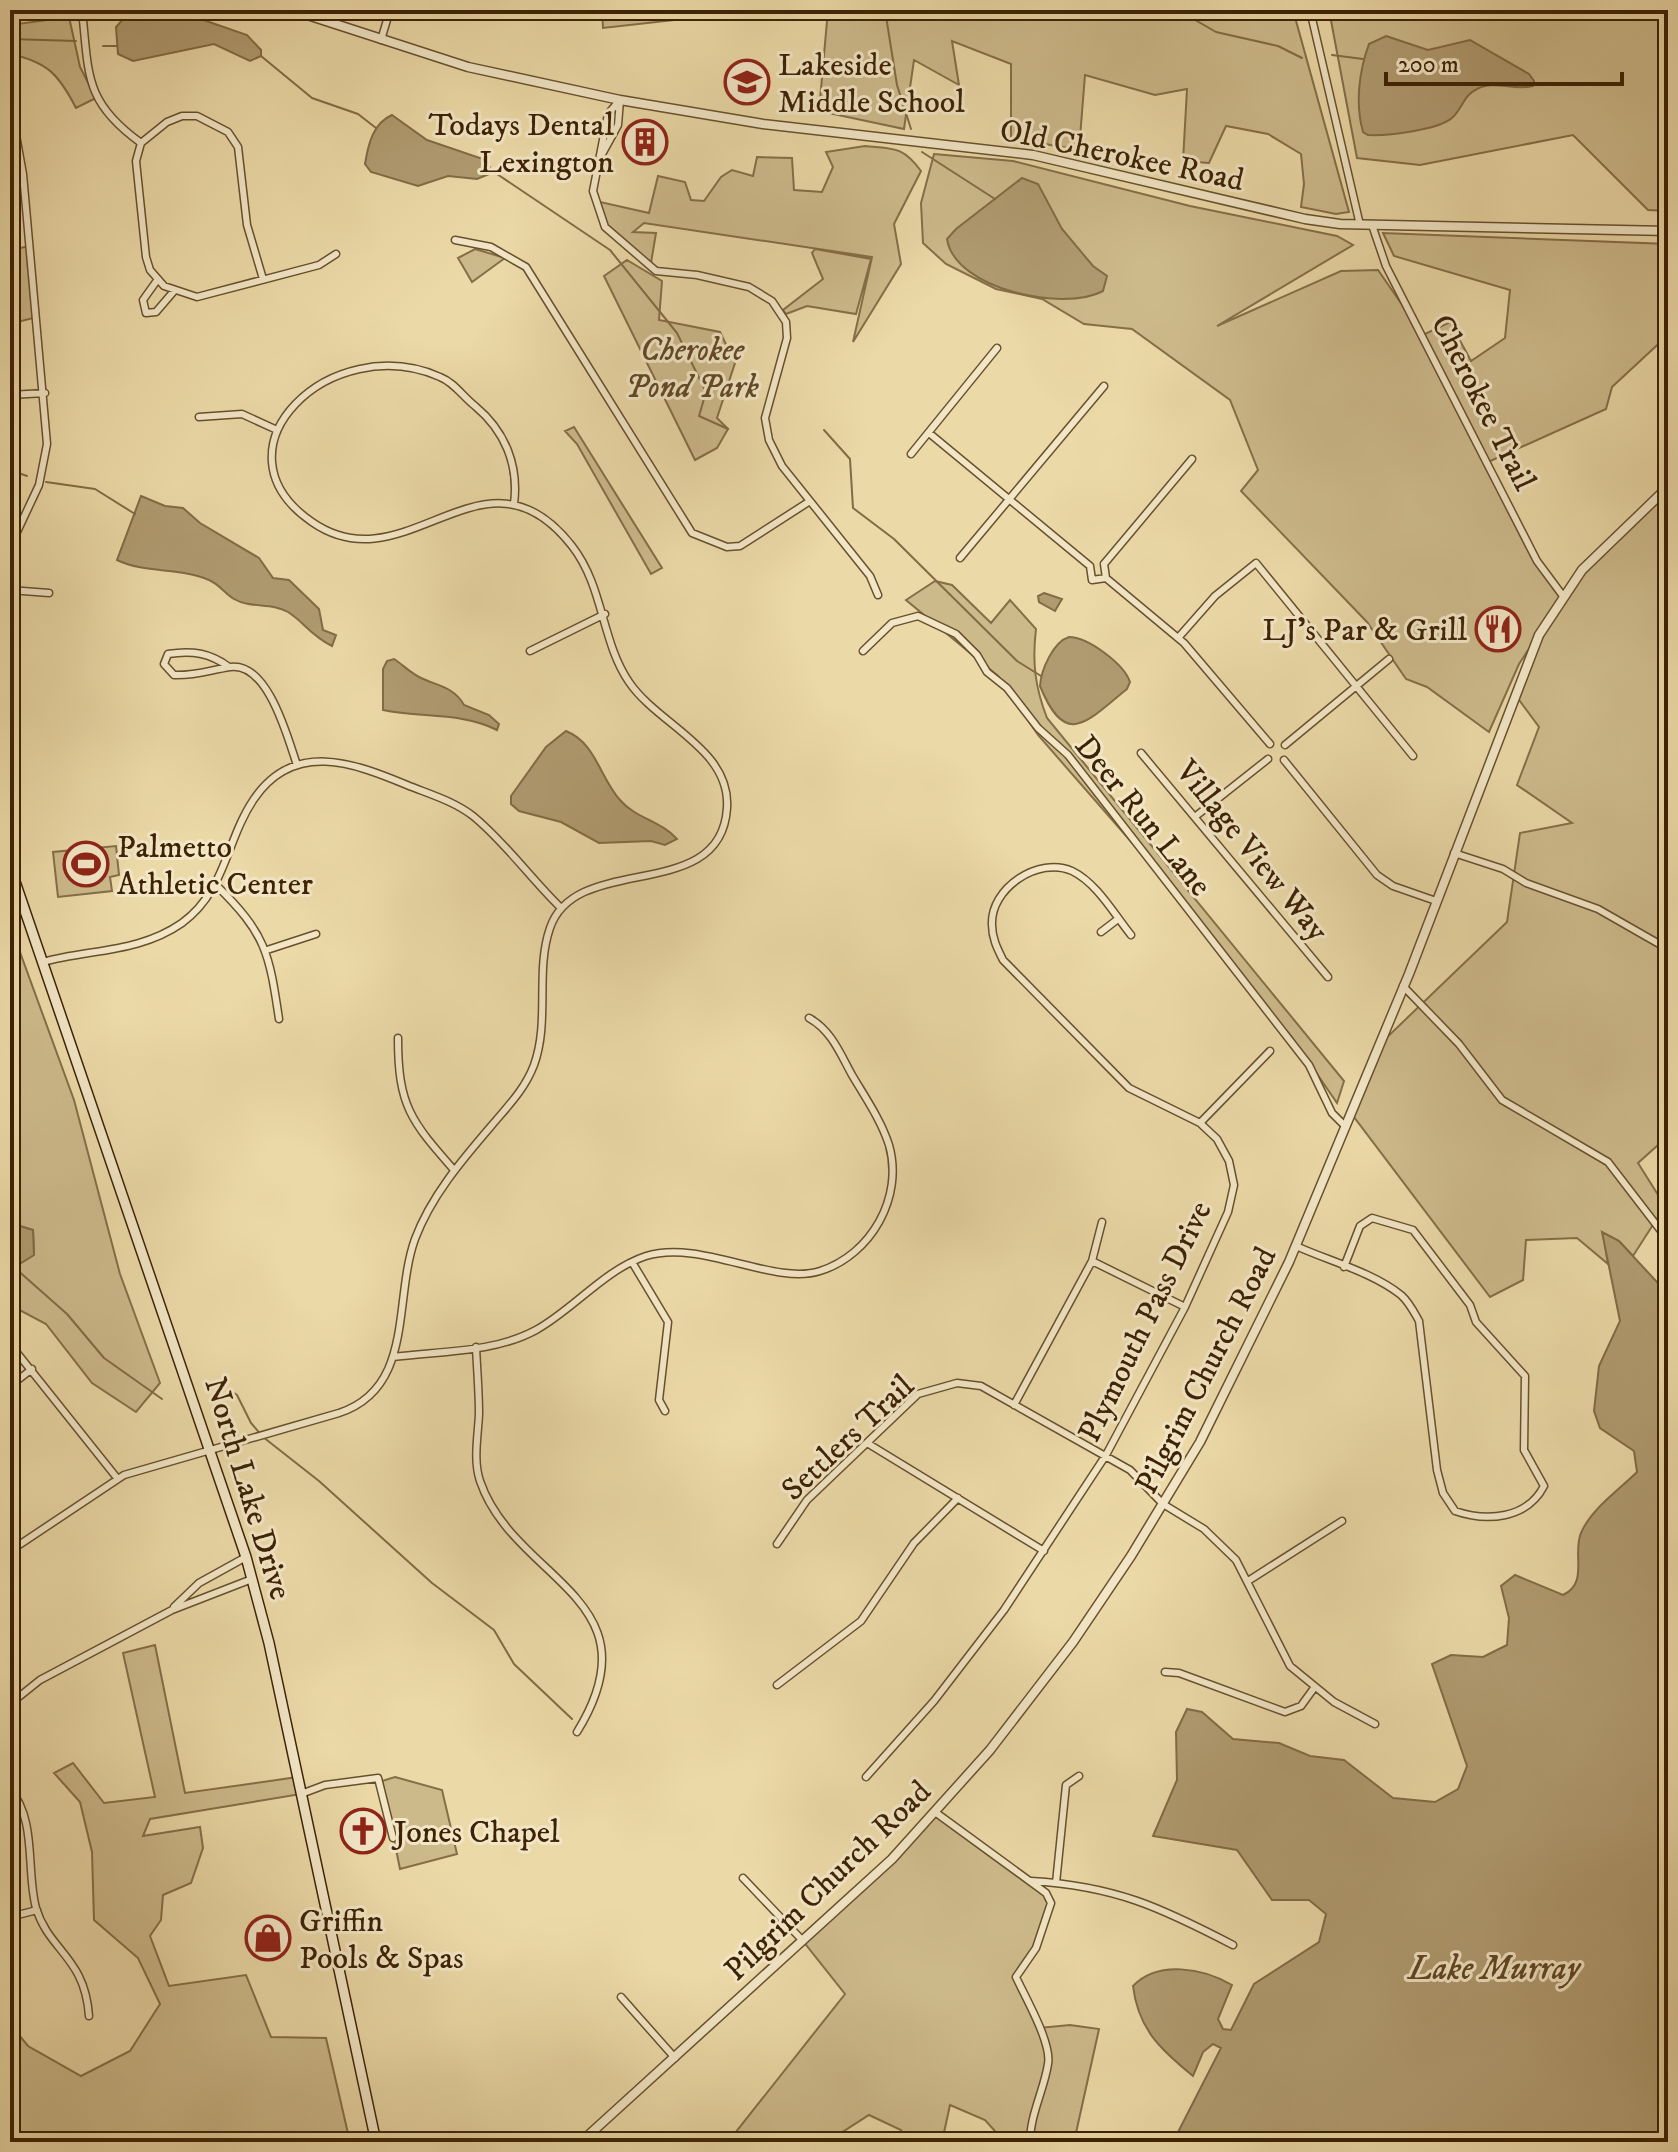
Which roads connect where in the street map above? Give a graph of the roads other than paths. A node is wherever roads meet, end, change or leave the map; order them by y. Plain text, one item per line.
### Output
1 (82, 10) edge
2 (292, 10) edge
3 (390, 10) edge
4 (1310, 10) edge
5 (381, 40) junction
6 (620, 100) junction
7 (12, 113) dead end
8 (141, 143) junction
9 (601, 156) junction
10 (1360, 225) junction
11 (1372, 225) junction
12 (1668, 231) edge
13 (455, 240) dead end
14 (336, 254) dead end
15 (158, 279) junction
16 (263, 279) junction
17 (174, 291) junction
18 (997, 348) dead end
19 (1104, 386) dead end
20 (45, 393) junction
21 (10, 395) edge
22 (199, 417) dead end
23 (277, 430) junction
24 (929, 433) junction
25 (911, 454) dead end
26 (1192, 459) dead end
27 (1668, 487) edge
28 (810, 501) junction
29 (1008, 501) junction
30 (514, 504) junction
31 (12, 533) edge
32 (10, 547) edge
33 (960, 558) dead end
34 (1104, 564) junction
35 (1090, 566) junction
36 (1106, 578) junction
37 (10, 590) edge
38 (49, 593) dead end
39 (878, 595) dead end
40 (1563, 596) junction
41 (605, 614) junction
42 (1178, 638) junction
43 (530, 651) dead end
44 (863, 651) dead end
45 (1389, 659) dead end
46 (229, 667) junction
47 (1358, 685) junction
48 (1270, 744) junction
49 (1285, 745) junction
50 (1141, 753) dead end
51 (1413, 756) dead end
52 (1268, 759) junction
53 (1284, 760) junction
54 (297, 765) junction
55 (1196, 816) junction
56 (1454, 853) junction
57 (10, 867) edge
58 (216, 885) junction
59 (1436, 901) junction
60 (561, 908) junction
61 (1118, 919) junction
62 (1101, 932) dead end
63 (316, 934) dead end
64 (1131, 935) dead end
65 (1668, 949) edge
66 (267, 950) junction
67 (43, 962) junction
68 (1328, 977) dead end
69 (1403, 986) junction
70 (809, 1018) dead end
71 (279, 1019) dead end
72 (398, 1038) dead end
73 (1270, 1051) dead end
74 (1200, 1123) junction
75 (1345, 1126) junction
76 (454, 1170) junction
77 (1102, 1222) dead end
78 (1668, 1240) edge
79 (1296, 1246) junction
80 (1092, 1261) junction
81 (632, 1262) junction
82 (1344, 1267) junction
83 (1185, 1307) junction
84 (10, 1344) edge
85 (476, 1347) junction
86 (393, 1357) junction
87 (32, 1369) junction
88 (10, 1386) edge
89 (1014, 1405) junction
90 (665, 1411) dead end
91 (867, 1443) junction
92 (212, 1448) junction
93 (1106, 1455) junction
94 (117, 1478) junction
95 (958, 1498) junction
96 (1163, 1504) junction
97 (1342, 1521) dead end
98 (777, 1544) dead end
99 (10, 1551) edge
100 (1044, 1551) junction
101 (246, 1557) junction
102 (252, 1579) junction
103 (1248, 1581) junction
104 (172, 1610) junction
105 (1165, 1672) dead end
106 (777, 1685) dead end
107 (1314, 1688) junction
108 (10, 1704) edge
109 (1375, 1724) dead end
110 (577, 1732) dead end
111 (1079, 1776) dead end
112 (866, 1777) dead end
113 (10, 1789) edge
114 (301, 1794) junction
115 (935, 1812) junction
116 (393, 1838) dead end
117 (743, 1878) dead end
118 (1031, 1881) junction
119 (1056, 1883) junction
120 (37, 1910) junction
121 (10, 1917) edge
122 (803, 1941) junction
123 (1233, 1945) dead end
124 (621, 1997) dead end
125 (89, 2016) dead end
126 (675, 2058) junction
127 (376, 2142) edge
128 (581, 2142) edge
129 (1030, 2142) edge

1 - 8 street
2 - 5 street, Old Cherokee Road
3 - 5 street
4 - 10 street
5 - 6 street, Old Cherokee Road
6 - 9 street
6 - 9 street
6 - 10 street, Old Cherokee Road
7 - 20 street
8 - 15 street
8 - 16 street
9 - 28 street
10 - 11 street, Old Cherokee Road
11 - 12 street, Old Cherokee Road
11 - 40 street, Cherokee Trail
13 - 28 street
14 - 16 street
15 - 17 street
15 - 17 street
16 - 17 street
18 - 24 street
19 - 29 street
20 - 21 street
20 - 31 street
22 - 23 street
23 - 30 street
23 - 30 street
24 - 25 street
24 - 29 street
26 - 34 street
27 - 40 street, Pilgrim Church Road
28 - 39 street
29 - 33 street
29 - 35 street
30 - 41 street
31 - 32 street
34 - 35 street
34 - 36 street
35 - 36 street
36 - 42 street
37 - 38 street
40 - 56 street, Pilgrim Church Road
41 - 43 street
41 - 60 street
42 - 47 street
42 - 48 street
44 - 75 street, Deer Run Lane
45 - 47 street
46 - 46 street
46 - 54 street
47 - 49 street
47 - 51 street
48 - 49 street
48 - 52 street
49 - 53 street
50 - 55 street, Village View Way
52 - 53 street
52 - 55 street
53 - 59 street
54 - 58 street
54 - 60 street
55 - 68 street, Village View Way
56 - 59 street, Pilgrim Church Road
56 - 65 street
57 - 67 main road, North Lake Drive
58 - 66 street
58 - 67 street
59 - 69 street, Pilgrim Church Road
60 - 76 street
61 - 62 street
61 - 64 street, Plymouth Pass Drive
61 - 74 street, Plymouth Pass Drive
63 - 66 street
66 - 71 street
67 - 92 main road, North Lake Drive
69 - 75 street, Pilgrim Church Road
69 - 78 street
70 - 81 street
72 - 76 street
73 - 74 street
74 - 83 street, Plymouth Pass Drive
75 - 79 street, Pilgrim Church Road
76 - 86 street
77 - 80 street
79 - 82 street
79 - 96 street, Pilgrim Church Road
80 - 83 street
80 - 89 street
81 - 85 street
81 - 90 street
82 - 82 street
83 - 93 street, Plymouth Pass Drive
84 - 87 street
85 - 86 street
85 - 110 street
86 - 92 street
87 - 88 street
87 - 94 street
89 - 91 street, Settlers Trail
89 - 93 street, Settlers Trail
91 - 95 street
91 - 98 street, Settlers Trail
92 - 94 street
92 - 101 main road, North Lake Drive
93 - 96 street, Settlers Trail
93 - 100 street, Plymouth Pass Drive
94 - 99 street
95 - 100 street
95 - 106 street
96 - 103 street, Settlers Trail
96 - 115 street, Pilgrim Church Road
97 - 103 street
100 - 112 street, Plymouth Pass Drive
101 - 102 main road, North Lake Drive
101 - 104 street
102 - 104 street
102 - 114 main road, North Lake Drive
103 - 107 street, Settlers Trail
104 - 108 street
105 - 107 street
107 - 109 street, Settlers Trail
111 - 119 street
113 - 120 street
114 - 116 street
114 - 127 main road, North Lake Drive
115 - 118 street
115 - 122 street, Pilgrim Church Road
117 - 122 street
118 - 119 street
118 - 129 street
119 - 123 street
120 - 121 street
120 - 125 street
122 - 126 street, Pilgrim Church Road
124 - 126 street
126 - 128 street, Pilgrim Church Road

